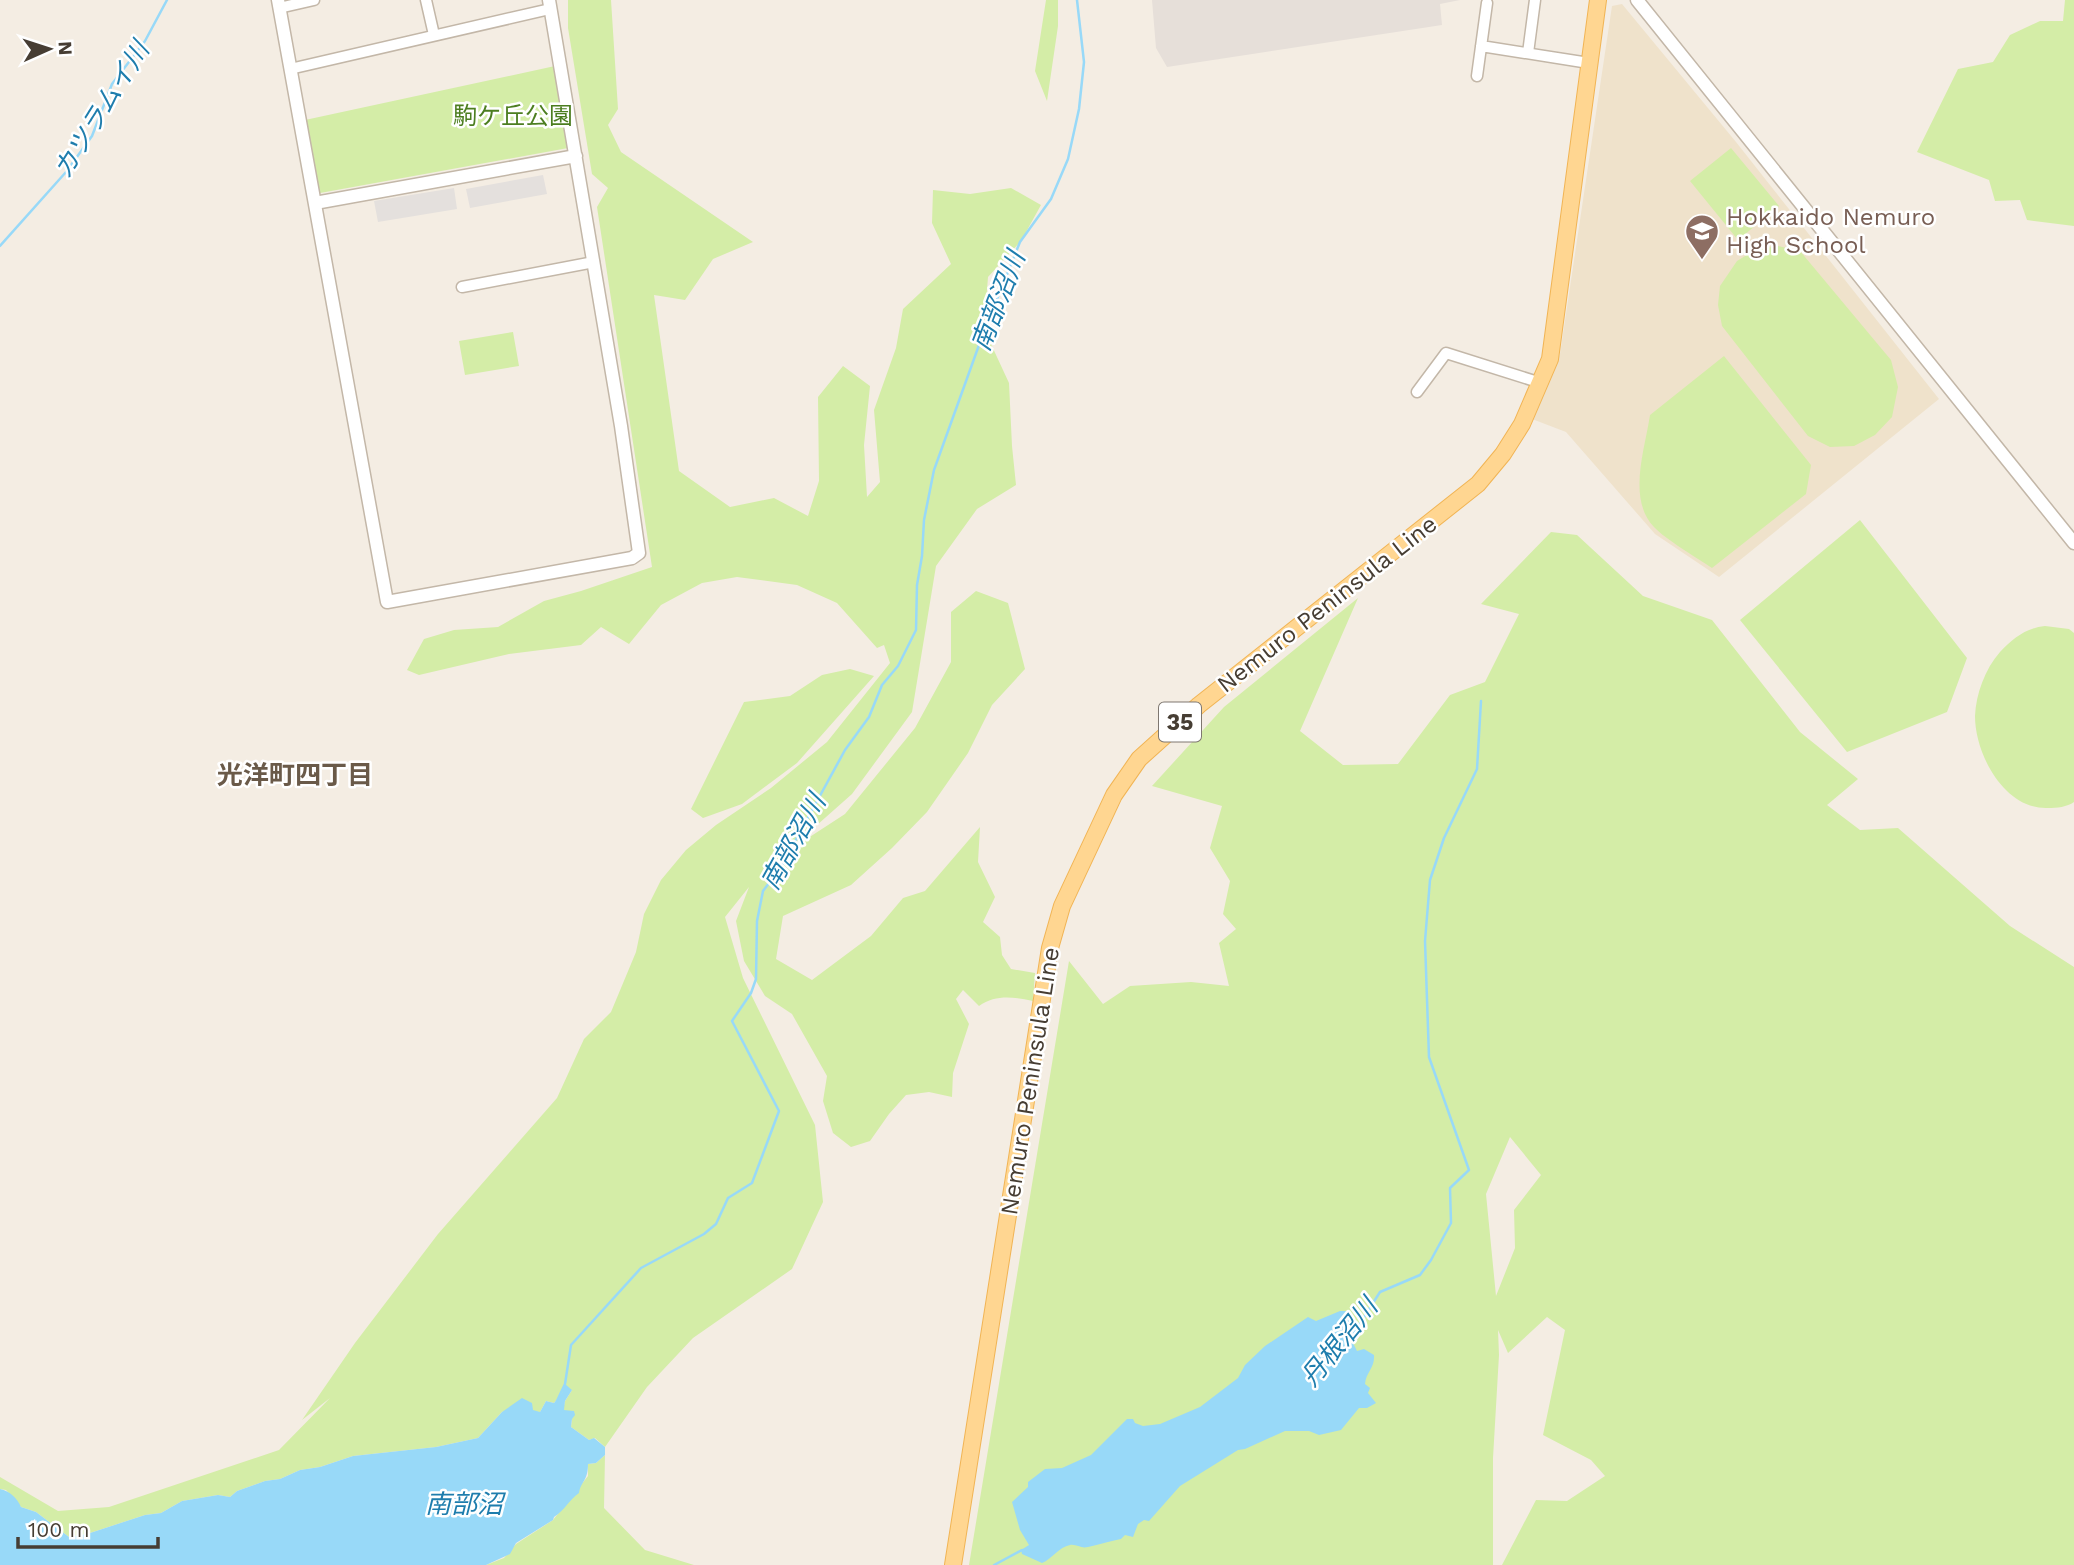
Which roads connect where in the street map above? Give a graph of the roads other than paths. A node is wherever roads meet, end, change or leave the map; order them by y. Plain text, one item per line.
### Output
1 (314, 0) edge
2 (426, 0) edge
3 (1535, 0) edge
4 (1598, 0) edge
5 (1637, 0) edge
6 (1487, 3) dead end
7 (279, 4) edge
8 (550, 4) edge
9 (434, 35) junction
10 (1481, 46) junction
11 (1528, 53) junction
12 (1589, 63) junction
13 (290, 68) junction
14 (1477, 76) dead end
15 (576, 156) junction
16 (315, 203) junction
17 (594, 262) junction
18 (462, 287) dead end
19 (1541, 383) junction
20 (1417, 392) dead end
21 (2074, 543) edge
22 (953, 1565) edge

1 - 7 street
2 - 9 street
3 - 11 street
4 - 12 main road, Nemuro Peninsula Line / 35
5 - 21 street
6 - 10 street
7 - 13 street
8 - 9 street
8 - 15 street
9 - 13 street
10 - 11 street
10 - 14 street
11 - 12 street
12 - 19 main road, Nemuro Peninsula Line / 35
13 - 16 street
15 - 16 street
15 - 17 street
16 - 17 street
17 - 18 street
19 - 20 street
19 - 22 main road, Nemuro Peninsula Line / 35

